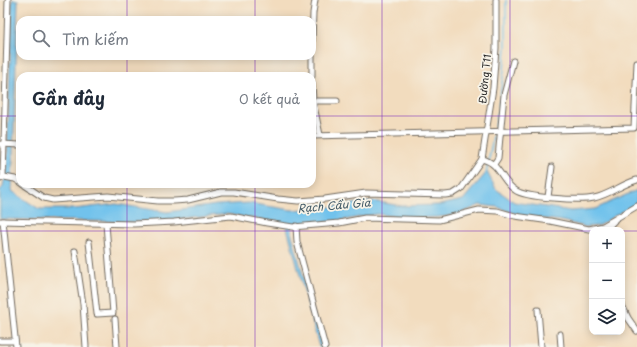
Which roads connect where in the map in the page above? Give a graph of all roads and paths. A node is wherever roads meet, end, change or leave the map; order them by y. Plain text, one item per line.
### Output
1 (8, 0) edge
2 (315, 0) edge
3 (496, 0) edge
4 (313, 16) edge
5 (312, 60) edge
6 (513, 61) dead end
7 (637, 63) edge
8 (312, 72) edge
9 (316, 101) edge
10 (337, 101) dead end
11 (316, 116) edge
12 (487, 131) junction
13 (501, 131) junction
14 (320, 135) junction
15 (316, 136) edge
16 (3, 144) edge
17 (16, 145) edge
18 (484, 160) junction
19 (494, 164) junction
20 (552, 168) dead end
21 (2, 178) edge
22 (16, 180) edge
23 (637, 180) edge
24 (29, 188) edge
25 (548, 197) junction
26 (637, 207) edge
27 (1, 221) edge
28 (106, 224) junction
29 (295, 226) junction
30 (610, 227) edge
31 (89, 242) dead end
32 (75, 251) dead end
33 (538, 310) dead end
34 (625, 312) edge
35 (115, 319) dead end
36 (637, 331) edge
37 (560, 334) dead end
38 (0, 341) edge
39 (16, 344) edge
40 (86, 347) edge
41 (117, 347) edge
42 (325, 347) edge
43 (541, 347) edge
44 (561, 347) edge

1 - 16 street
2 - 4 street
3 - 12 street, Đường T11
5 - 8 street
6 - 13 street
7 - 13 street
9 - 10 street
11 - 14 street
12 - 13 street
12 - 14 street
12 - 18 street, Đường T11
13 - 19 street
14 - 15 street
16 - 17 street
16 - 21 street
18 - 19 street
18 - 24 street
19 - 25 street
20 - 25 street
21 - 22 street
23 - 25 street
26 - 29 street
26 - 30 street
27 - 28 street
27 - 39 street
28 - 29 street
28 - 31 street
29 - 42 street
32 - 40 street
33 - 43 street
34 - 36 street
35 - 41 street
37 - 44 street
38 - 39 street

